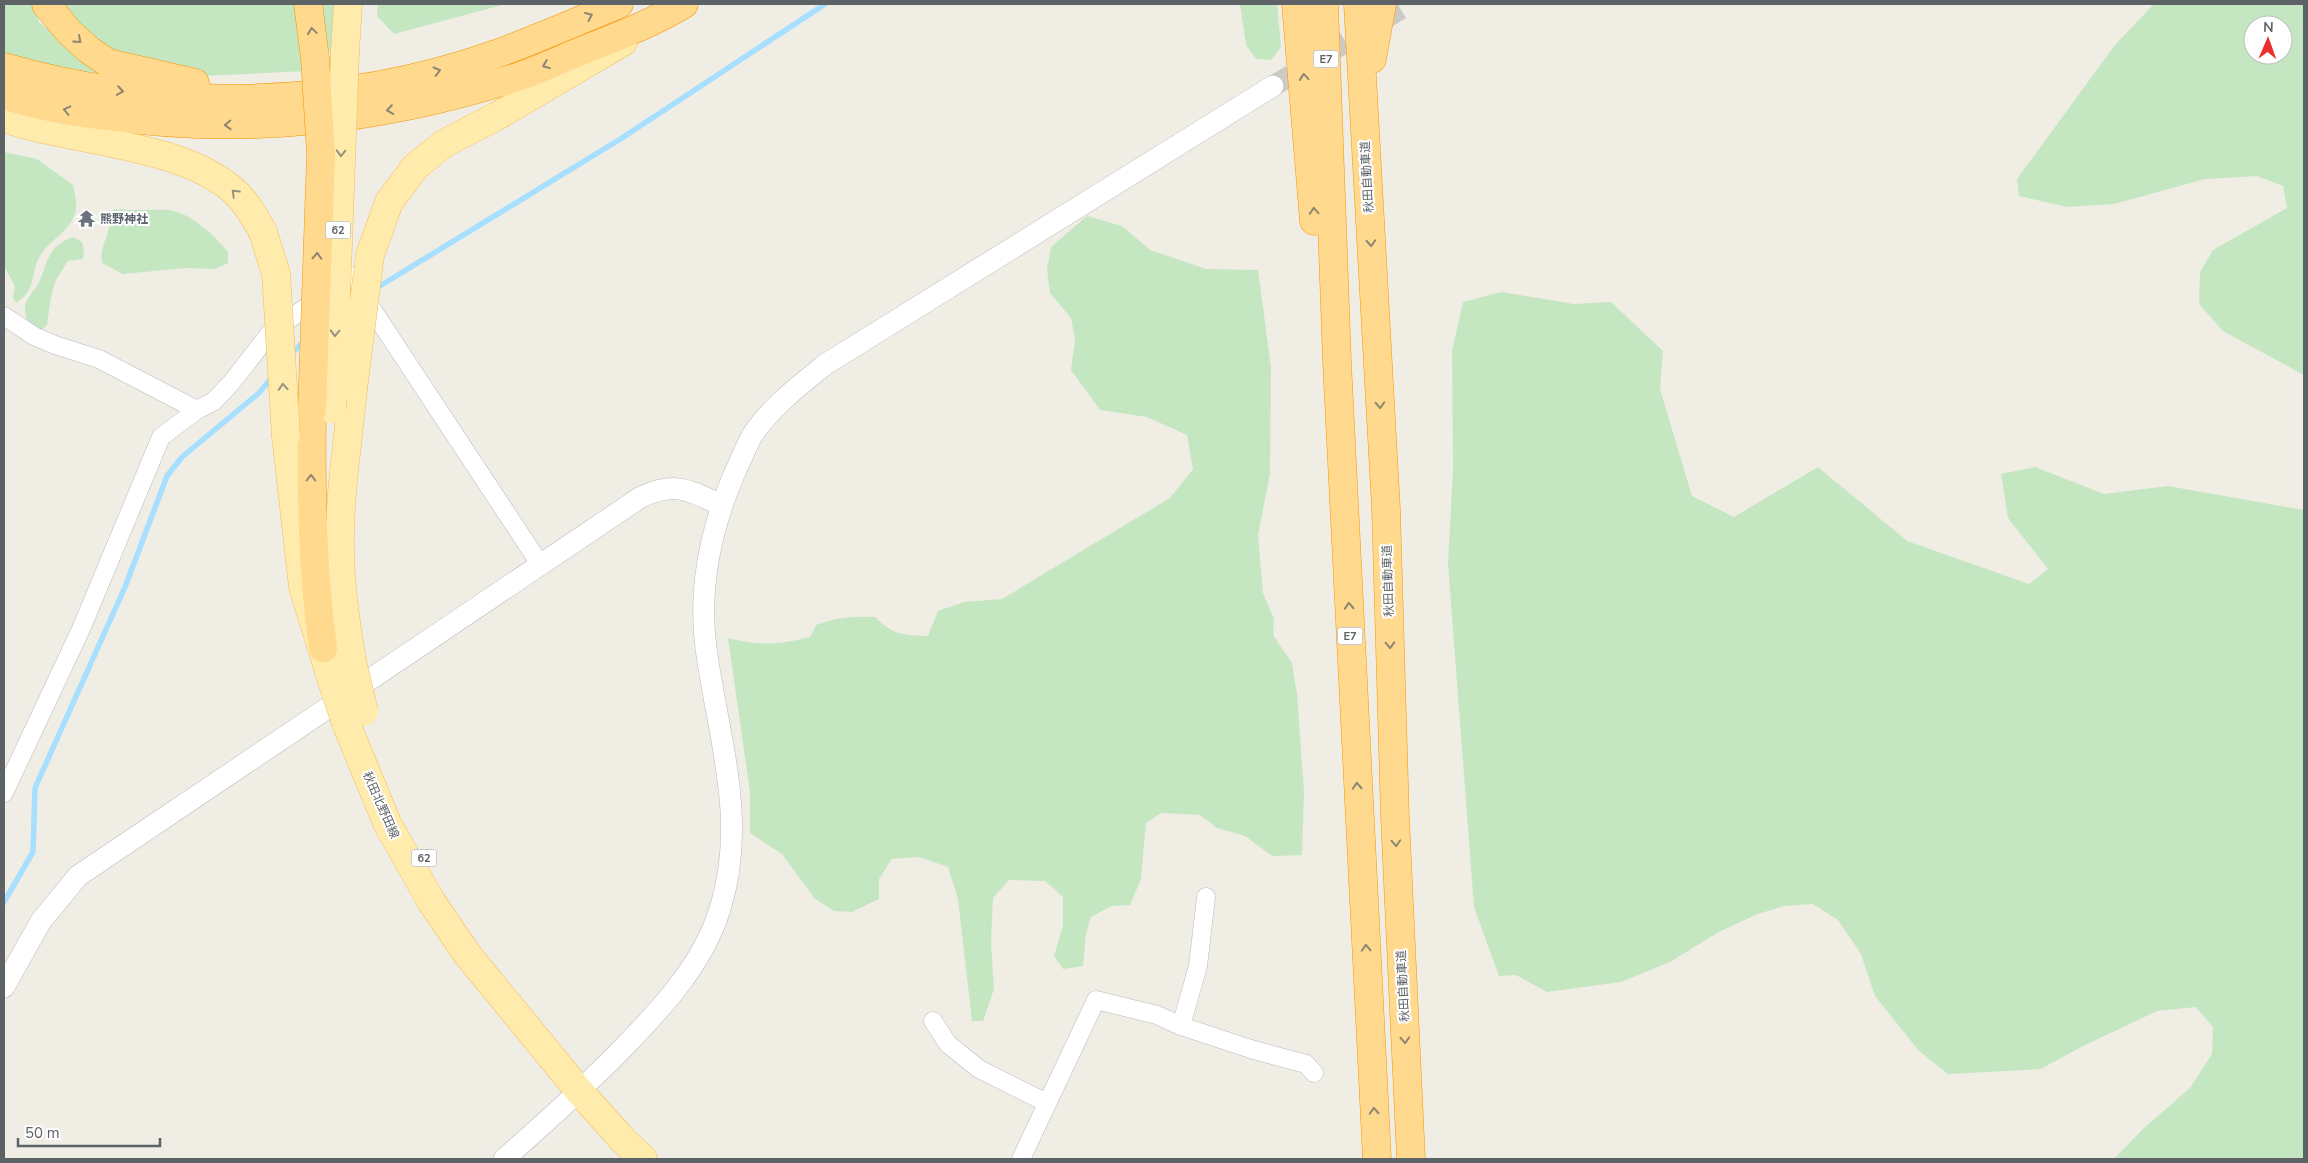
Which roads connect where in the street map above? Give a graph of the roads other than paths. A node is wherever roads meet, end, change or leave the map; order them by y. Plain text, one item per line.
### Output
1 (46, 4) edge
2 (308, 4) edge
3 (348, 4) edge
4 (619, 4) edge
5 (684, 4) edge
6 (1296, 4) edge
7 (1324, 4) edge
8 (1358, 4) edge
9 (1382, 4) edge
10 (656, 21) junction
11 (4, 67) edge
12 (1273, 86) tunnel mouth
13 (4, 95) edge
14 (303, 96) junction
15 (1363, 107) junction
16 (4, 118) edge
17 (4, 316) edge
18 (1337, 362) junction
19 (322, 409) junction
20 (197, 410) junction
21 (721, 506) junction
22 (540, 564) junction
23 (323, 648) junction
24 (342, 673) junction
25 (4, 793) edge
26 (1206, 897) dead end
27 (4, 987) edge
28 (933, 1021) dead end
29 (1181, 1026) junction
30 (1314, 1073) dead end
31 (580, 1092) junction
32 (1047, 1103) junction
33 (504, 1159) edge
34 (643, 1159) edge
35 (1021, 1159) edge
36 (1377, 1159) edge
37 (1411, 1159) edge

1 -> 14 highway
19 -> 2 highway, bridge
3 -> 19 main road, 62, bridge
14 -> 4 highway
5 - 10 highway
18 -> 6 highway
7 - 18 highway, E7
8 - 15 highway, 秋田自動車道
9 - 15 highway
10 -> 13 highway
10 - 24 main road, bridge
11 -> 14 highway
12 - 21 street
15 -> 37 highway, 秋田自動車道
23 -> 16 main road, 62, bridge
17 - 20 street
36 -> 18 highway, E7
23 -> 19 highway
19 - 24 main road, 62
20 - 22 street
20 - 25 street
21 - 22 street
21 - 31 street
22 - 27 street
23 - 24 main road, 秋田北野田線 / 62
24 - 31 main road, 秋田北野田線 / 62, bridge
26 - 29 street
28 - 32 street
29 - 30 street
29 - 32 street
31 - 33 street
31 - 34 main road, 秋田北野田線 / 62
32 - 35 street

